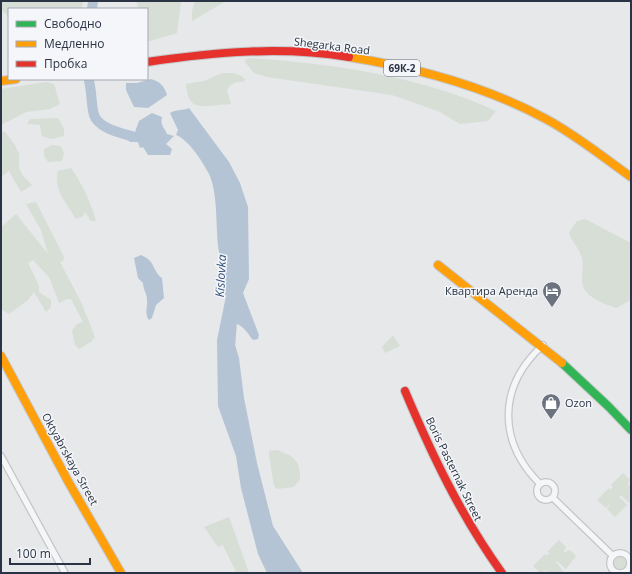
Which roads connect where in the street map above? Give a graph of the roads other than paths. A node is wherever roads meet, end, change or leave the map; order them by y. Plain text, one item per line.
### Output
1 (148, 62) edge
2 (631, 177) edge
3 (438, 265) dead end
4 (543, 345) junction
5 (1, 356) edge
6 (405, 391) dead end
7 (631, 430) edge
8 (1, 456) edge
9 (540, 484) junction
10 (553, 498) junction
11 (613, 556) junction
12 (629, 571) edge
13 (65, 573) edge
14 (121, 573) edge
15 (502, 573) edge

1 - 2 street, Shegarka Road / 69К-2
3 - 4 street
4 - 7 street
4 - 9 street
5 - 14 street, Oktyabrskaya Street
6 - 15 street, Boris Pasternak Street
8 - 13 street
9 - 10 street
9 - 10 street
10 - 11 street
11 - 12 street
11 - 12 street

